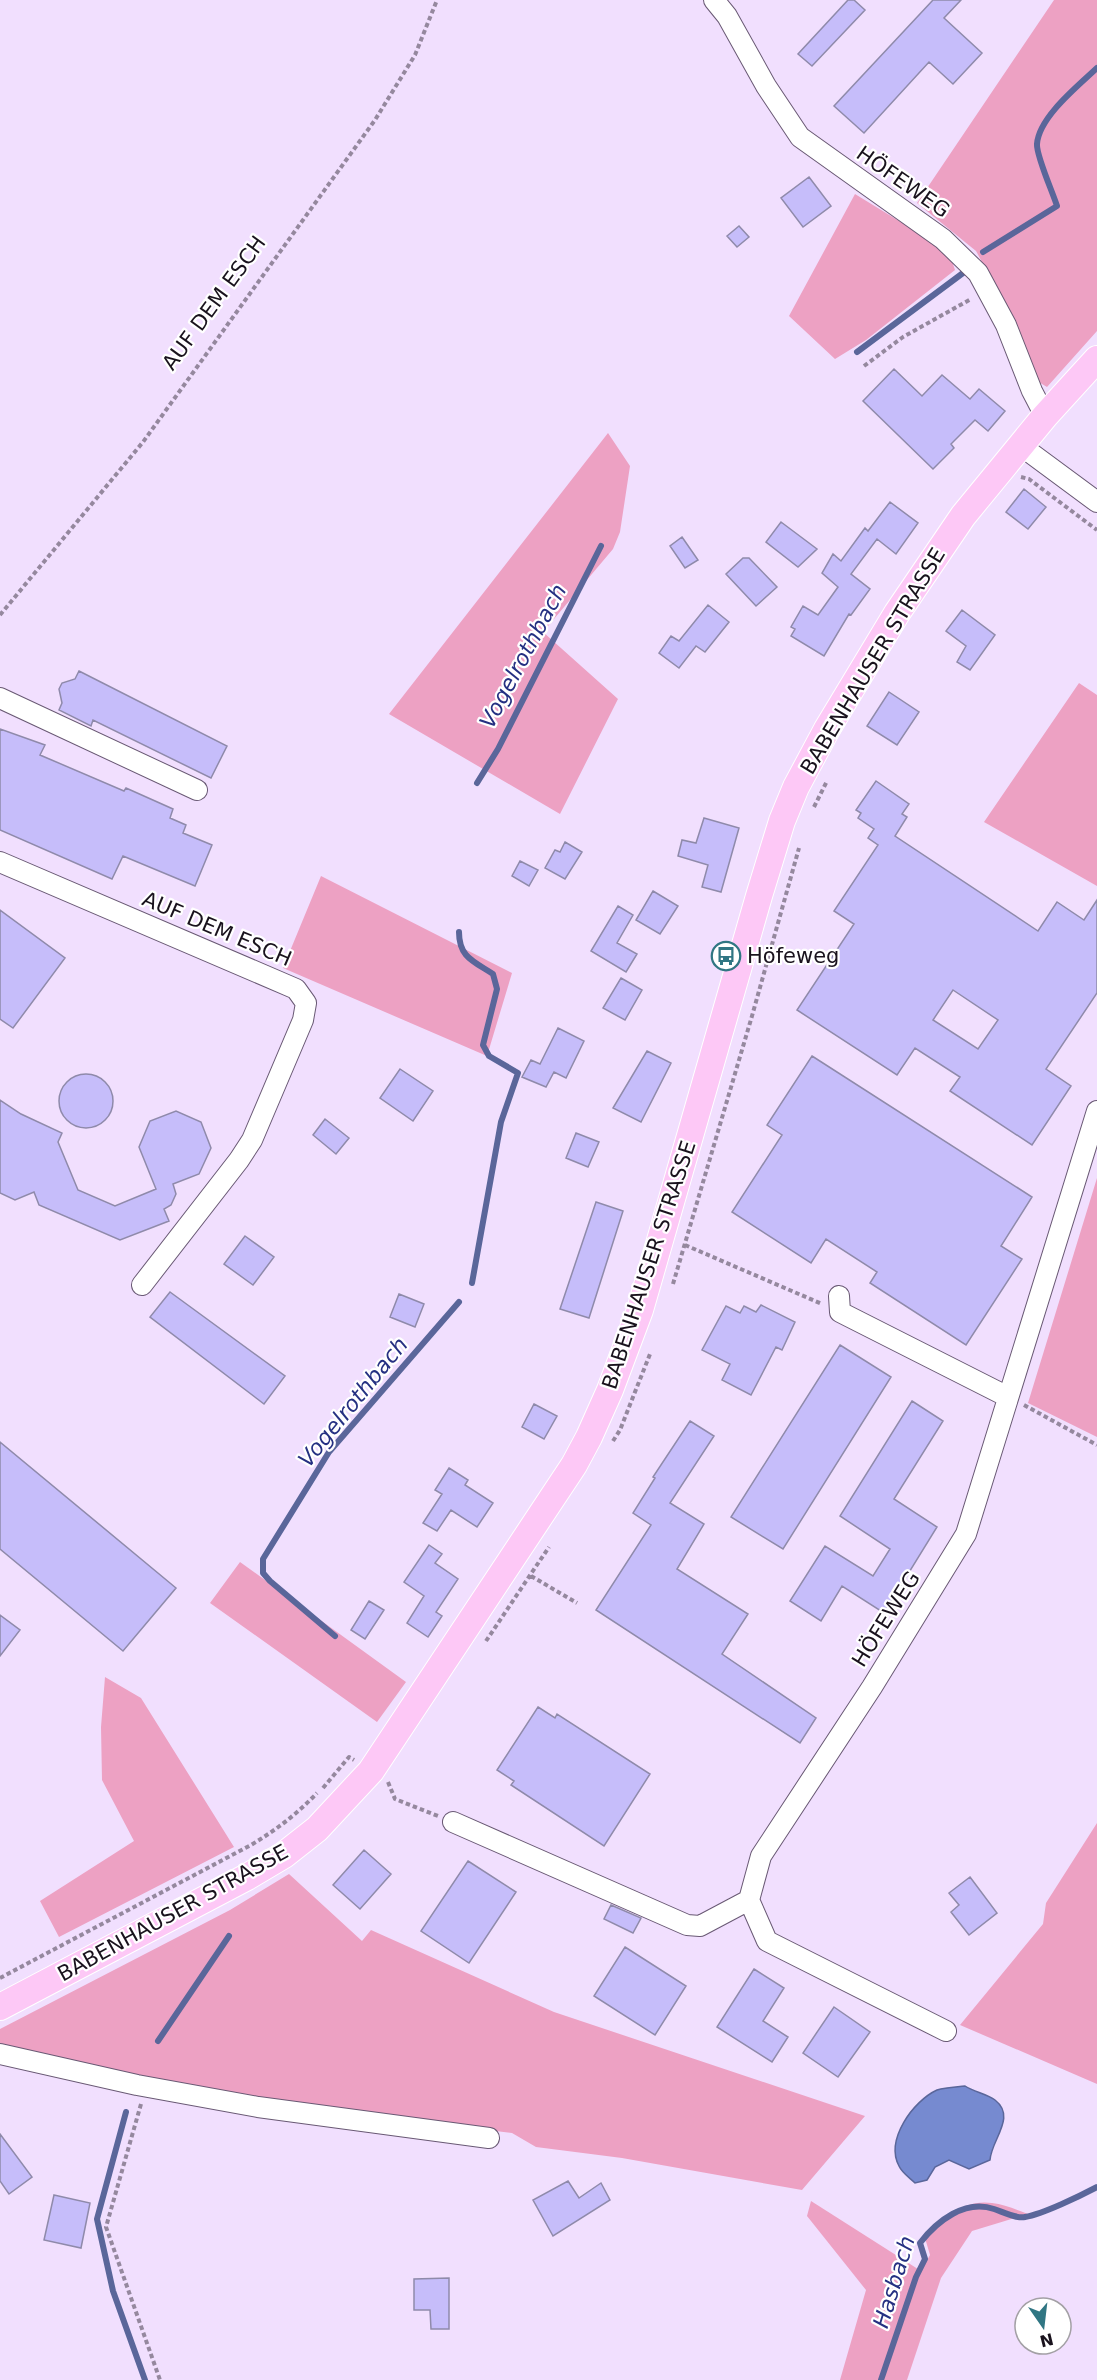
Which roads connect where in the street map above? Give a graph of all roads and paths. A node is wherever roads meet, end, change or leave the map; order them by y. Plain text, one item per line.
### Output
1 (437, 0) edge
2 (714, 0) edge
3 (988, 291) junction
4 (1097, 359) edge
5 (864, 366) dead end
6 (1045, 416) junction
7 (1020, 445) junction
8 (1015, 476) dead end
9 (1097, 502) edge
10 (1097, 530) edge
11 (0, 615) edge
12 (0, 698) edge
13 (197, 790) dead end
14 (0, 862) edge
15 (1097, 1111) edge
16 (685, 1245) dead end
17 (142, 1285) dead end
18 (840, 1304) joint
19 (1008, 1397) junction
20 (1097, 1444) edge
21 (531, 1576) dead end
22 (577, 1603) dead end
23 (349, 1757) dead end
24 (389, 1782) dead end
25 (453, 1822) joint
26 (749, 1900) junction
27 (0, 1978) edge
28 (0, 2007) edge
29 (946, 2031) dead end
30 (0, 2054) edge
31 (146, 2086) junction
32 (489, 2138) dead end
33 (160, 2380) edge

1 - 11 path, AUF DEM ESCH
2 - 3 street, HÖFEWEG
3 - 5 path
3 - 6 street, HÖFEWEG
4 - 6 main road, BABENHAUSER STRASSE
6 - 7 main road, BABENHAUSER STRASSE
7 - 9 street
7 - 28 main road, BABENHAUSER STRASSE
8 - 10 path
12 - 13 street
14 - 17 street, AUF DEM ESCH
15 - 19 street, HÖFEWEG
16 - 18 path
18 - 19 street
19 - 20 path
19 - 26 street, HÖFEWEG
21 - 22 path
23 - 27 path
24 - 25 path
25 - 26 street
26 - 29 street
30 - 31 street
31 - 32 street
31 - 33 path

